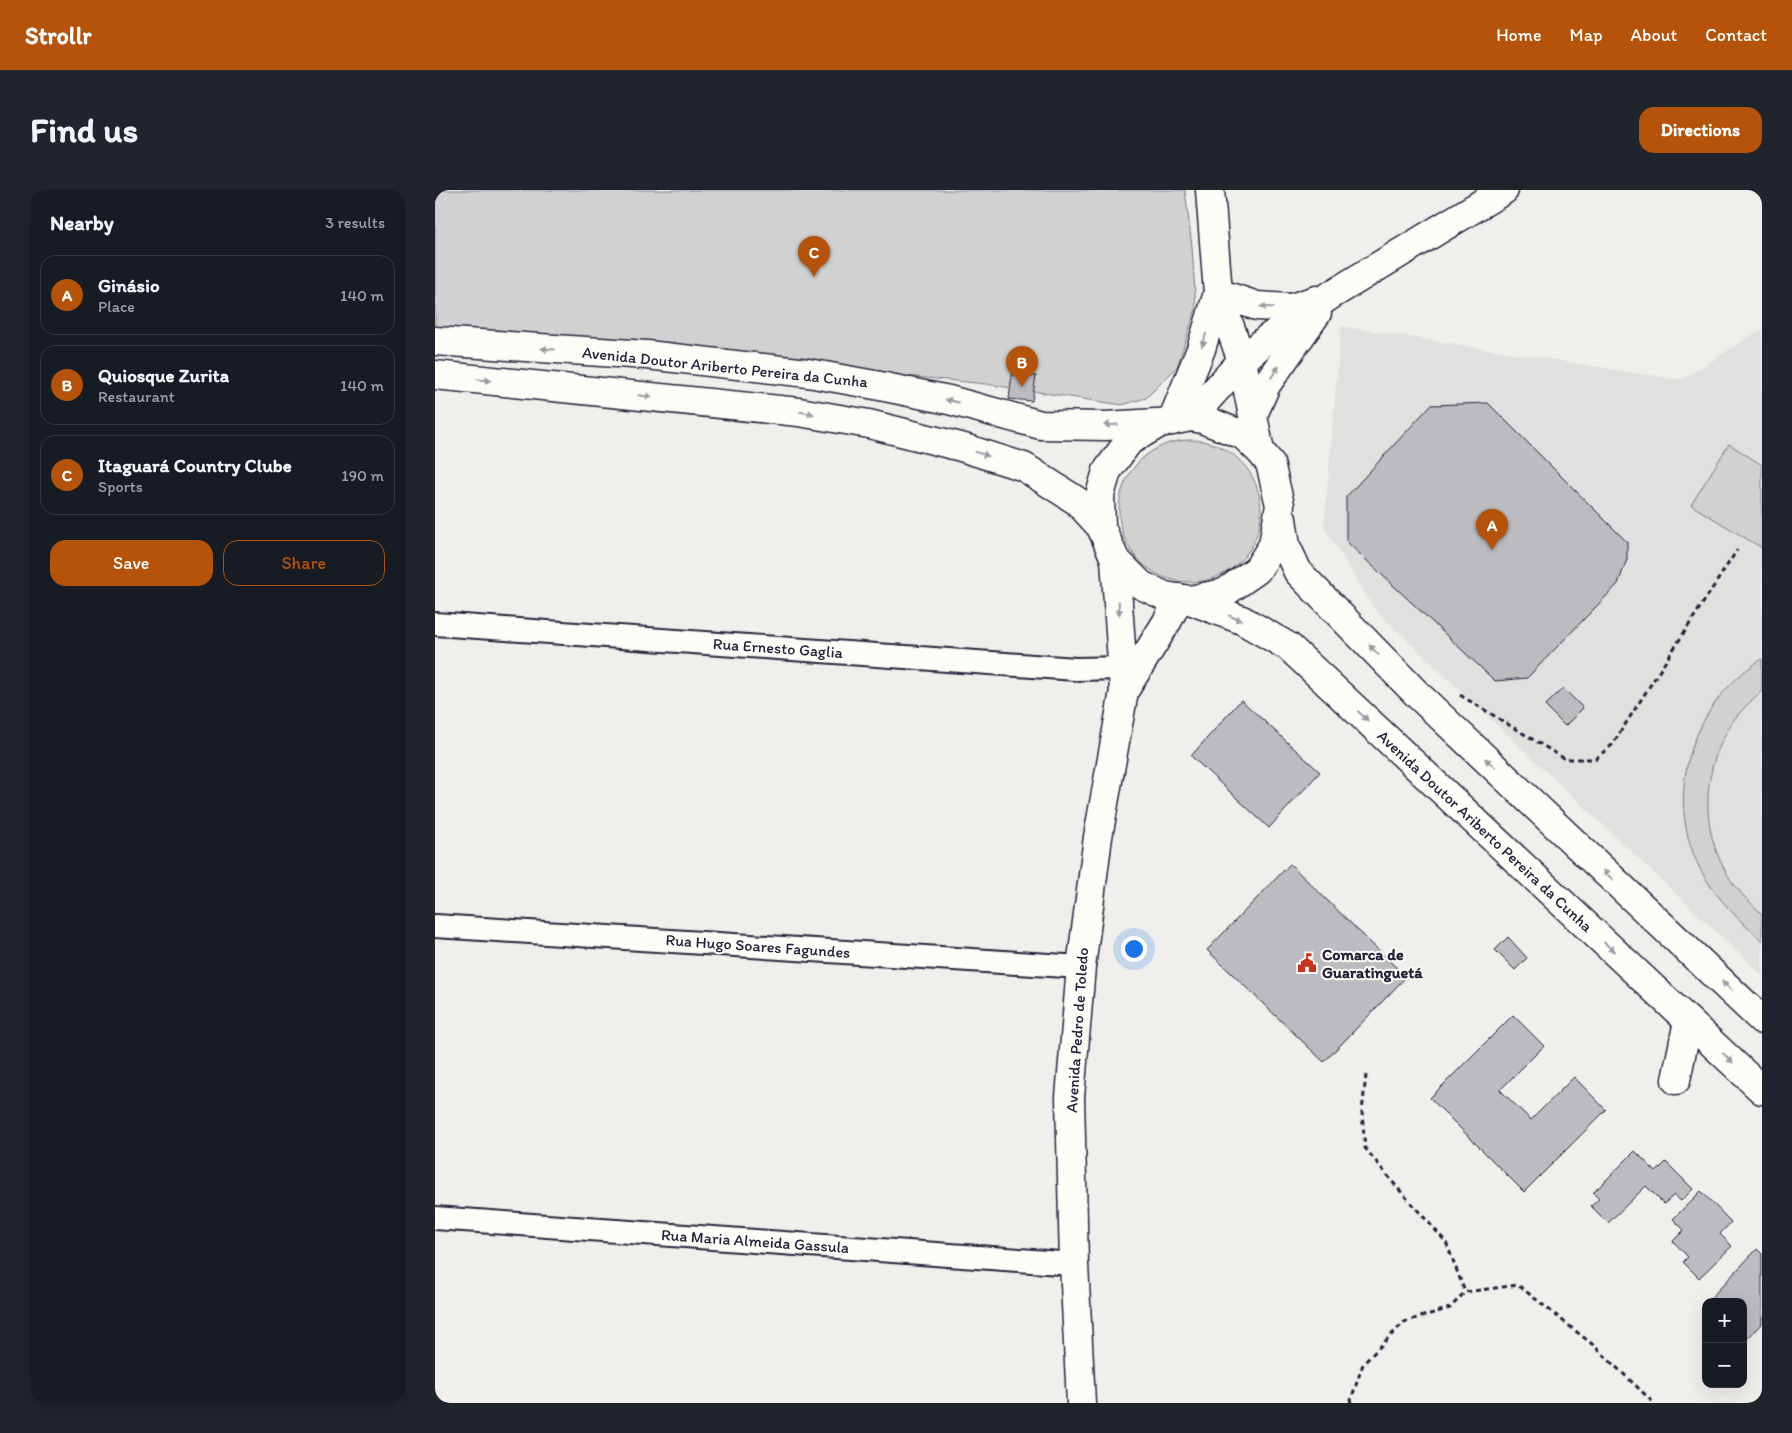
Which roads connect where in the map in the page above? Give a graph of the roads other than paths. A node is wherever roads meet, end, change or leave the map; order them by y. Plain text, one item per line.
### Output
1 (1210, 190) edge
2 (1504, 190) edge
3 (1218, 293) junction
4 (1331, 295) junction
5 (435, 341) edge
6 (1242, 361) junction
7 (435, 375) edge
8 (1253, 415) junction
9 (1174, 420) junction
10 (1260, 451) junction
11 (1280, 505) junction
12 (1101, 527) junction
13 (1115, 560) junction
14 (1184, 599) junction
15 (435, 624) edge
16 (1123, 680) junction
17 (435, 926) edge
18 (1081, 967) junction
19 (1762, 1020) edge
20 (1688, 1021) junction
21 (1676, 1080) dead end
22 (1762, 1090) edge
23 (435, 1218) edge
24 (1074, 1264) junction
25 (1081, 1403) edge

1 - 3 main road
2 - 4 main road
4 -> 3 main road
3 - 6 main road
3 -> 9 main road
4 - 6 main road
8 -> 4 main road
9 -> 5 main road, Avenida Doutor Ariberto Pereira da Cunha
6 - 8 main road
6 - 9 main road
7 -> 12 main road
8 - 10 main road
9 - 10 main road, Avenida Doutor Ariberto Pereira da Cunha
9 - 12 main road
10 - 11 main road
11 - 14 main road
19 -> 11 main road
12 - 13 main road
13 - 14 main road, Avenida Doutor Ariberto Pereira da Cunha
13 -> 16 main road, Avenida Pedro de Toledo
14 - 16 main road, Avenida Pedro de Toledo
14 -> 20 main road, Avenida Doutor Ariberto Pereira da Cunha
15 - 16 street, Rua Ernesto Gaglia
16 - 18 main road, Avenida Pedro de Toledo
17 - 18 street, Rua Hugo Soares Fagundes
18 - 24 main road, Avenida Pedro de Toledo
20 - 21 main road
20 -> 22 main road, Avenida Doutor Ariberto Pereira da Cunha
23 - 24 street, Rua Maria Almeida Gassula
24 - 25 main road, Avenida Pedro de Toledo

